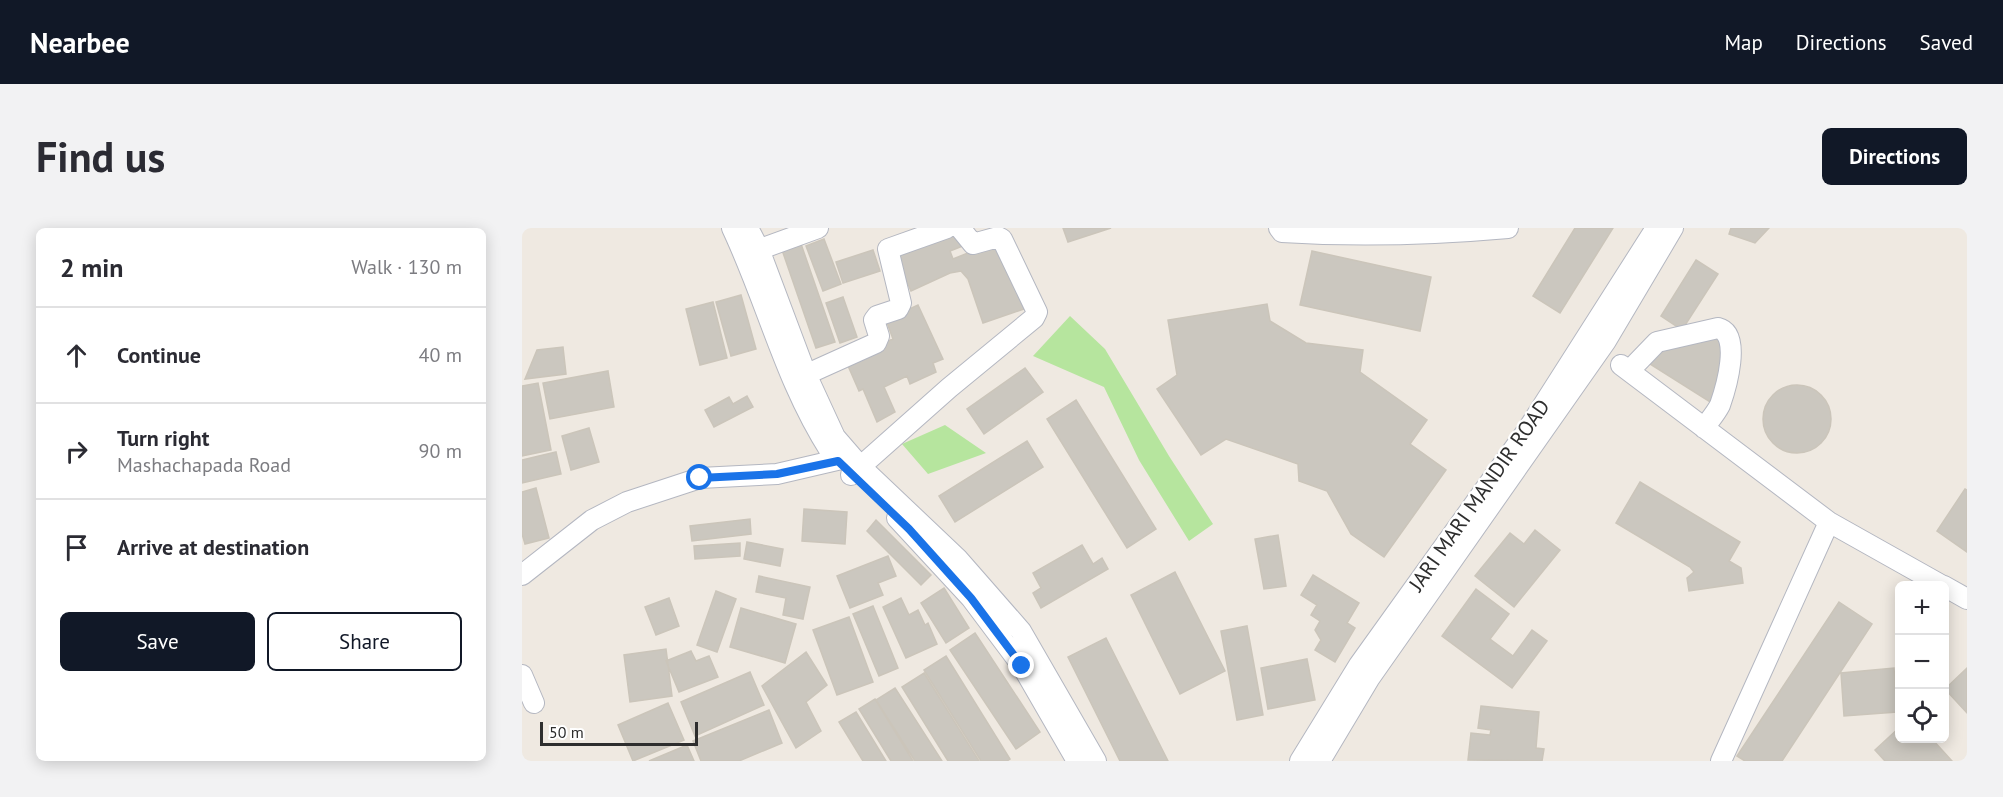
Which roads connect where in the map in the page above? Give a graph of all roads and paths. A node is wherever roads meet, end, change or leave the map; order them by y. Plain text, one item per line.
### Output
1 (732, 228) edge
2 (748, 228) edge
3 (818, 228) edge
4 (947, 228) edge
5 (960, 228) edge
6 (1279, 228) edge
7 (1508, 228) edge
8 (1656, 228) edge
9 (1673, 228) edge
10 (752, 252) junction
11 (1599, 335) junction
12 (1587, 353) junction
13 (1625, 368) junction
14 (798, 378) junction
15 (1704, 428) junction
16 (851, 465) junction
17 (1829, 522) junction
18 (522, 574) edge
19 (1935, 581) edge
20 (1426, 583) junction
21 (1949, 589) edge
22 (1967, 599) edge
23 (1029, 661) junction
24 (522, 675) edge
25 (534, 703) dead end
26 (1077, 761) edge
27 (1096, 761) edge
28 (1300, 761) edge
29 (1320, 761) edge
30 (1721, 761) edge

1 - 10 street
2 - 10 street
3 - 10 street
4 - 14 street
5 - 16 street
6 - 7 street
8 - 11 street, JARI MARI MANDIR ROAD
9 - 11 street
10 - 14 street
11 - 12 street, JARI MARI MANDIR ROAD
11 - 13 street
12 - 13 street
12 - 20 street, JARI MARI MANDIR ROAD
13 - 15 street
13 - 15 street
14 - 16 street
15 - 17 street
16 - 18 street
16 - 23 street
17 - 19 street
17 - 30 street
20 - 28 street, JARI MARI MANDIR ROAD
20 - 29 street
21 - 22 street
23 - 26 street
23 - 27 street
24 - 25 street

